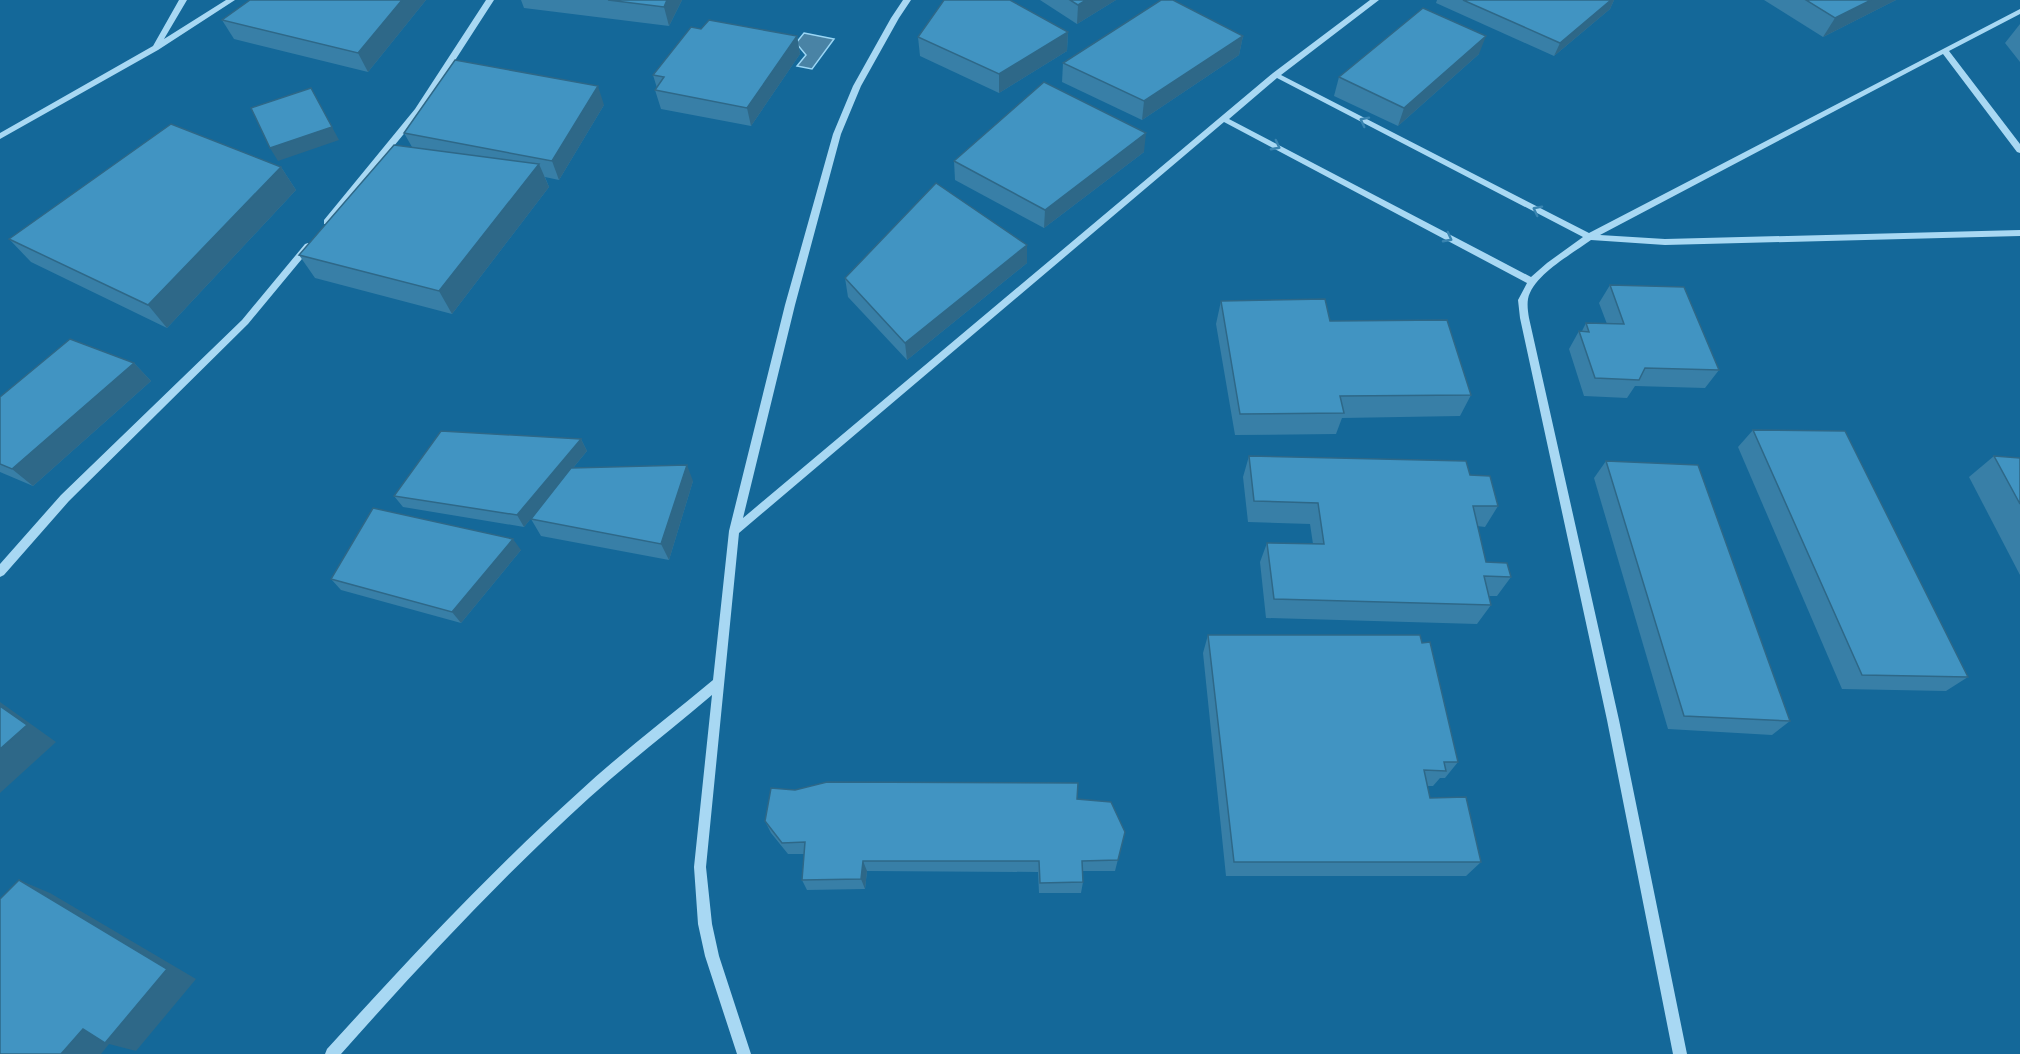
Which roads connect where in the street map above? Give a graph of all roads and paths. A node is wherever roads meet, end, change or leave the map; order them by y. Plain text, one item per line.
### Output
1 (183, 0) edge
2 (231, 0) edge
3 (490, 0) edge
4 (907, 0) edge
5 (1375, 0) edge
6 (2020, 11) edge
7 (155, 48) junction
8 (1944, 50) junction
9 (1276, 75) junction
10 (1224, 119) junction
11 (0, 136) edge
12 (2020, 150) edge
13 (319, 232) edge
14 (2020, 233) edge
15 (1589, 237) junction
16 (312, 241) edge
17 (1531, 281) junction
18 (734, 531) junction
19 (0, 572) edge
20 (718, 683) junction
21 (332, 1054) edge
22 (744, 1054) edge
23 (1680, 1054) edge

1 - 7 street
2 - 7 street
3 - 13 street
4 - 18 street
5 - 9 street
6 - 8 street
7 - 11 street
8 - 12 street
8 - 15 street
9 - 10 street
15 -> 9 street
10 -> 17 street
10 - 18 street
14 - 15 street
15 - 17 street
16 - 19 street
17 - 23 street
18 - 20 street
20 - 21 street
20 - 22 street

